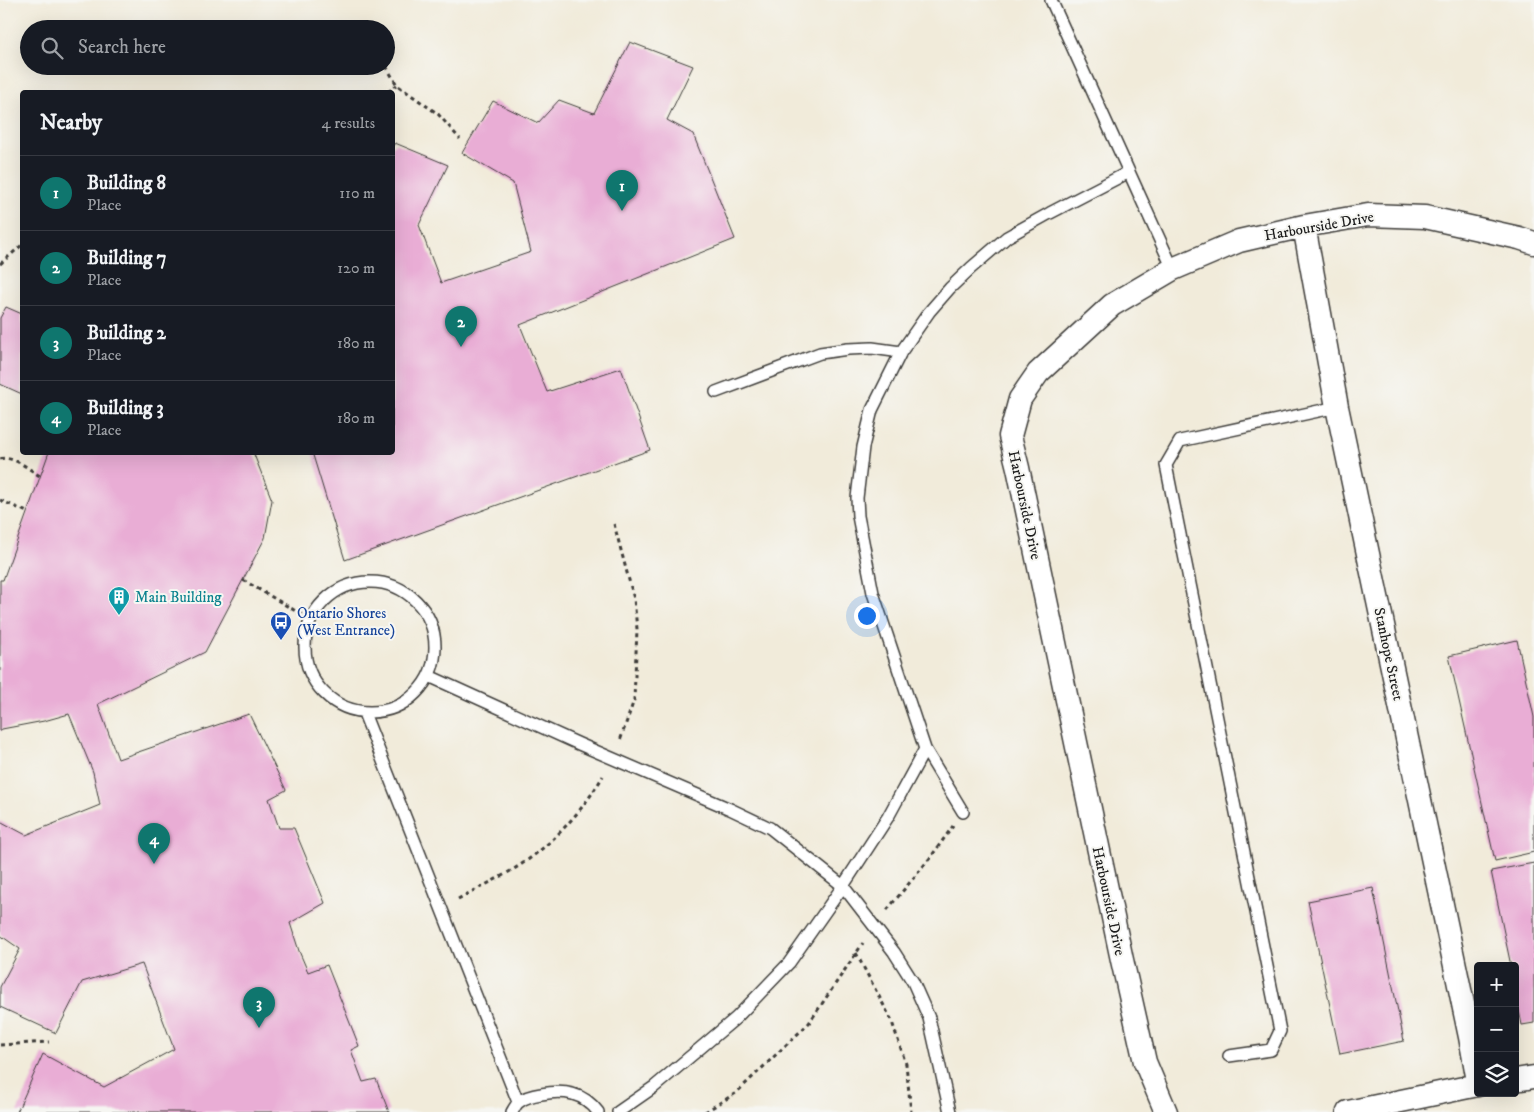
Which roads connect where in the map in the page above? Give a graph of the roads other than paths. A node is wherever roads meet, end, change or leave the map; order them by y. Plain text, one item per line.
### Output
1 (1051, 0) edge
2 (1129, 172) junction
3 (1304, 226) junction
4 (1534, 243) edge
5 (1173, 269) junction
6 (902, 352) junction
7 (716, 392) dead end
8 (1337, 408) junction
9 (430, 676) junction
10 (364, 713) junction
11 (925, 749) junction
12 (963, 812) road end
13 (844, 886) junction
14 (1229, 1056) dead end
15 (1474, 1060) edge
16 (1534, 1078) edge
17 (1519, 1080) edge
18 (1474, 1086) edge
19 (515, 1107) edge
20 (598, 1112) edge
21 (618, 1112) edge
22 (950, 1112) edge
23 (1166, 1112) edge
24 (1348, 1112) edge

1 - 2 lane
2 - 5 lane
2 - 6 lane
3 - 4 street, Harbourside Drive
3 - 5 street, Harbourside Drive
3 - 8 street, Stanhope Street
5 - 23 street, Harbourside Drive
6 - 7 lane
6 - 11 lane
8 - 14 lane
8 - 15 street, Stanhope Street
9 - 10 lane
9 - 10 lane
9 - 13 lane
10 - 19 lane
11 - 12 lane
11 - 13 lane
13 - 21 lane
13 - 22 lane
16 - 17 street
18 - 24 street
19 - 20 lane

